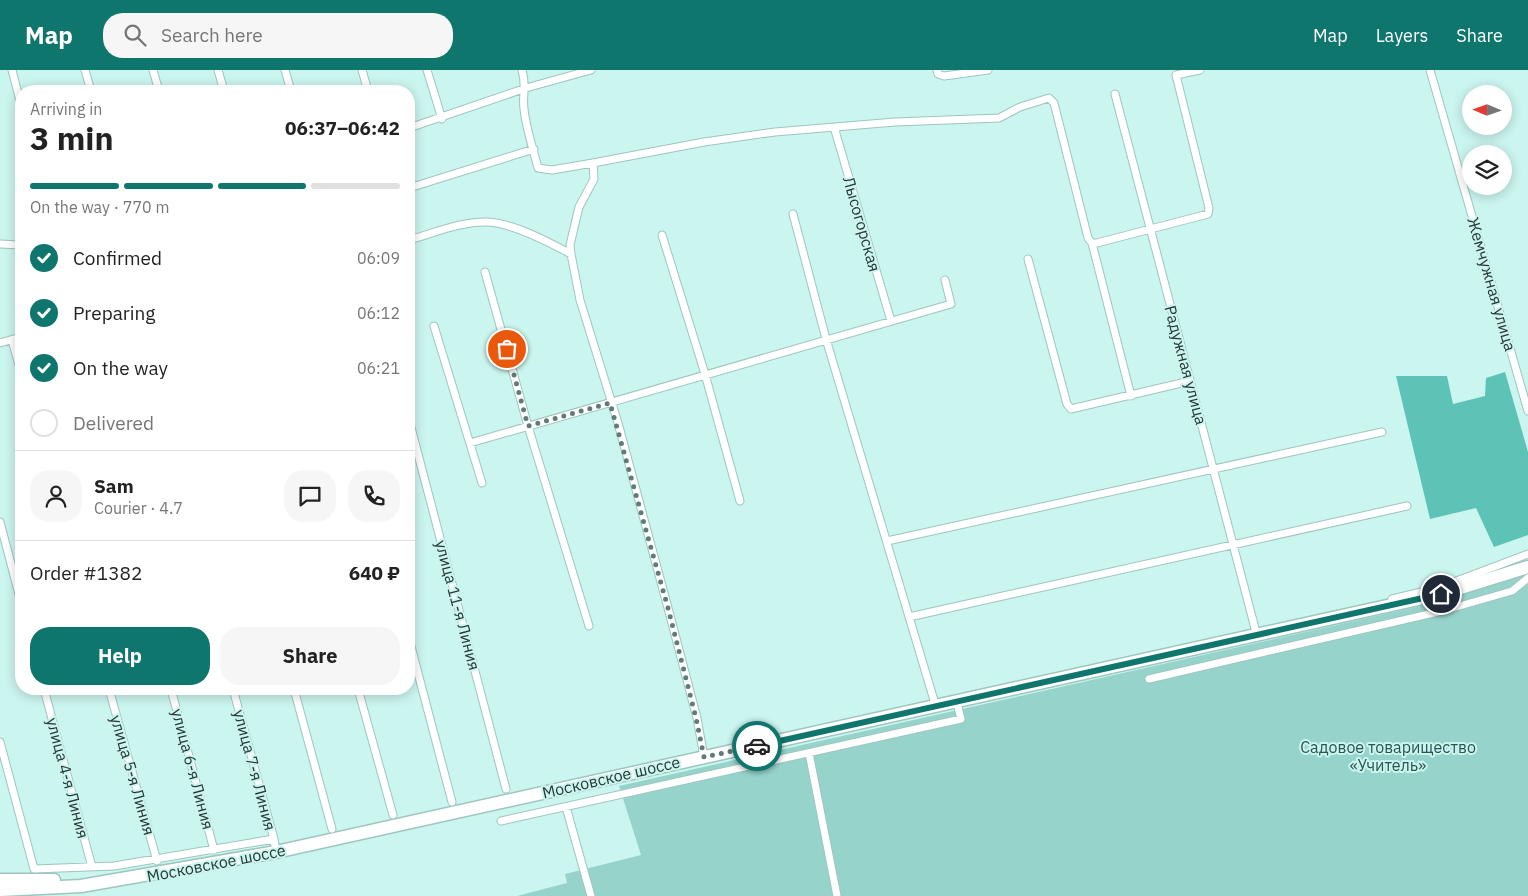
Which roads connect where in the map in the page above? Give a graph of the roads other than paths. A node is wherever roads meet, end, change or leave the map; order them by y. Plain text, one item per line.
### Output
1 (12, 70) edge
2 (85, 70) edge
3 (153, 70) edge
4 (218, 70) edge
5 (285, 70) edge
6 (362, 70) edge
7 (427, 70) edge
8 (522, 70) edge
9 (589, 70) edge
10 (937, 70) edge
11 (988, 70) edge
12 (1200, 70) edge
13 (1430, 70) edge
14 (16, 85) edge
15 (89, 85) edge
16 (157, 85) edge
17 (222, 85) edge
18 (289, 85) edge
19 (366, 85) edge
20 (526, 88) junction
21 (1115, 94) dead end
22 (442, 118) junction
23 (415, 126) edge
24 (834, 126) junction
25 (534, 149) junction
26 (593, 163) junction
27 (415, 186) edge
28 (793, 214) dead end
29 (1149, 230) junction
30 (662, 235) dead end
31 (415, 238) edge
32 (0, 244) edge
33 (15, 244) edge
34 (1092, 244) junction
35 (571, 254) junction
36 (1028, 259) dead end
37 (485, 272) dead end
38 (945, 280) dead end
39 (891, 321) junction
40 (434, 326) dead end
41 (826, 338) junction
42 (15, 339) edge
43 (12, 340) junction
44 (0, 343) edge
45 (15, 351) edge
46 (705, 374) junction
47 (1190, 381) junction
48 (1131, 396) junction
49 (610, 403) junction
50 (1528, 411) edge
51 (528, 426) junction
52 (1382, 432) dead end
53 (415, 443) edge
54 (470, 443) junction
55 (1213, 468) junction
56 (482, 483) dead end
57 (740, 501) dead end
58 (1407, 506) dead end
59 (0, 522) edge
60 (887, 541) junction
61 (1233, 544) junction
62 (1528, 554) edge
63 (1528, 567) edge
64 (1528, 578) edge
65 (15, 579) edge
66 (909, 617) junction
67 (589, 626) dead end
68 (1256, 633) junction
69 (415, 661) edge
70 (1149, 679) dead end
71 (46, 695) edge
72 (111, 695) edge
73 (173, 695) edge
74 (235, 695) edge
75 (296, 695) edge
76 (360, 695) edge
77 (957, 703) junction
78 (936, 707) junction
79 (0, 742) edge
80 (809, 753) junction
81 (704, 757) junction
82 (506, 789) dead end
83 (452, 802) dead end
84 (566, 807) junction
85 (393, 816) dead end
86 (501, 821) dead end
87 (332, 829) dead end
88 (275, 846) junction
89 (214, 850) junction
90 (157, 860) junction
91 (92, 867) junction
92 (131, 878) junction
93 (0, 880) edge
94 (0, 890) edge
95 (591, 896) edge
96 (837, 896) edge

1 - 14 street
2 - 15 street
3 - 16 street
4 - 17 street
5 - 18 street
6 - 19 street
7 - 22 street
8 - 20 street
9 - 20 street
10 - 11 street
12 - 29 street
13 - 50 street, Жемчужная улица
20 - 22 street
20 - 25 street
21 - 29 street, Радужная улица
22 - 23 street
24 - 26 street
24 - 34 street
24 - 39 street, Лысогорская
25 - 26 street
25 - 27 street
26 - 35 street
28 - 41 street
29 - 34 street
29 - 47 street, Радужная улица
30 - 46 street
31 - 35 street
32 - 33 street
34 - 48 street
35 - 49 street
36 - 48 street
37 - 51 street
38 - 39 street
39 - 41 street
40 - 54 street
41 - 46 street
41 - 60 street
42 - 43 street
43 - 44 street
43 - 45 street
46 - 49 street
46 - 57 street
47 - 48 street
47 - 55 street, Радужная улица
49 - 51 street
49 - 81 street
51 - 54 street
51 - 67 street
52 - 55 street
53 - 82 street, улица 11-я Линия
54 - 56 street
55 - 60 street
55 - 61 street, Радужная улица
58 - 61 street
59 - 65 street
60 - 66 street
61 - 66 street
61 - 68 street, Радужная улица
62 - 68 street
63 - 68 highway, Московское шоссе
64 - 70 street
66 - 78 street
68 - 77 highway, Московское шоссе
69 - 83 street
71 - 91 street, улица 4-я Линия
72 - 90 street, улица 5-я Линия
73 - 89 street, улица 6-я Линия
74 - 88 street, улица 7-я Линия
75 - 87 street
76 - 85 street
77 - 78 highway, Московское шоссе
77 - 80 street
78 - 81 highway, Московское шоссе
79 - 91 street
80 - 84 street
80 - 96 street
81 - 88 highway, Московское шоссе
84 - 86 street
84 - 95 street
88 - 89 street
88 - 92 highway, Московское шоссе
89 - 90 street
90 - 91 street
92 - 93 highway
92 - 94 highway

